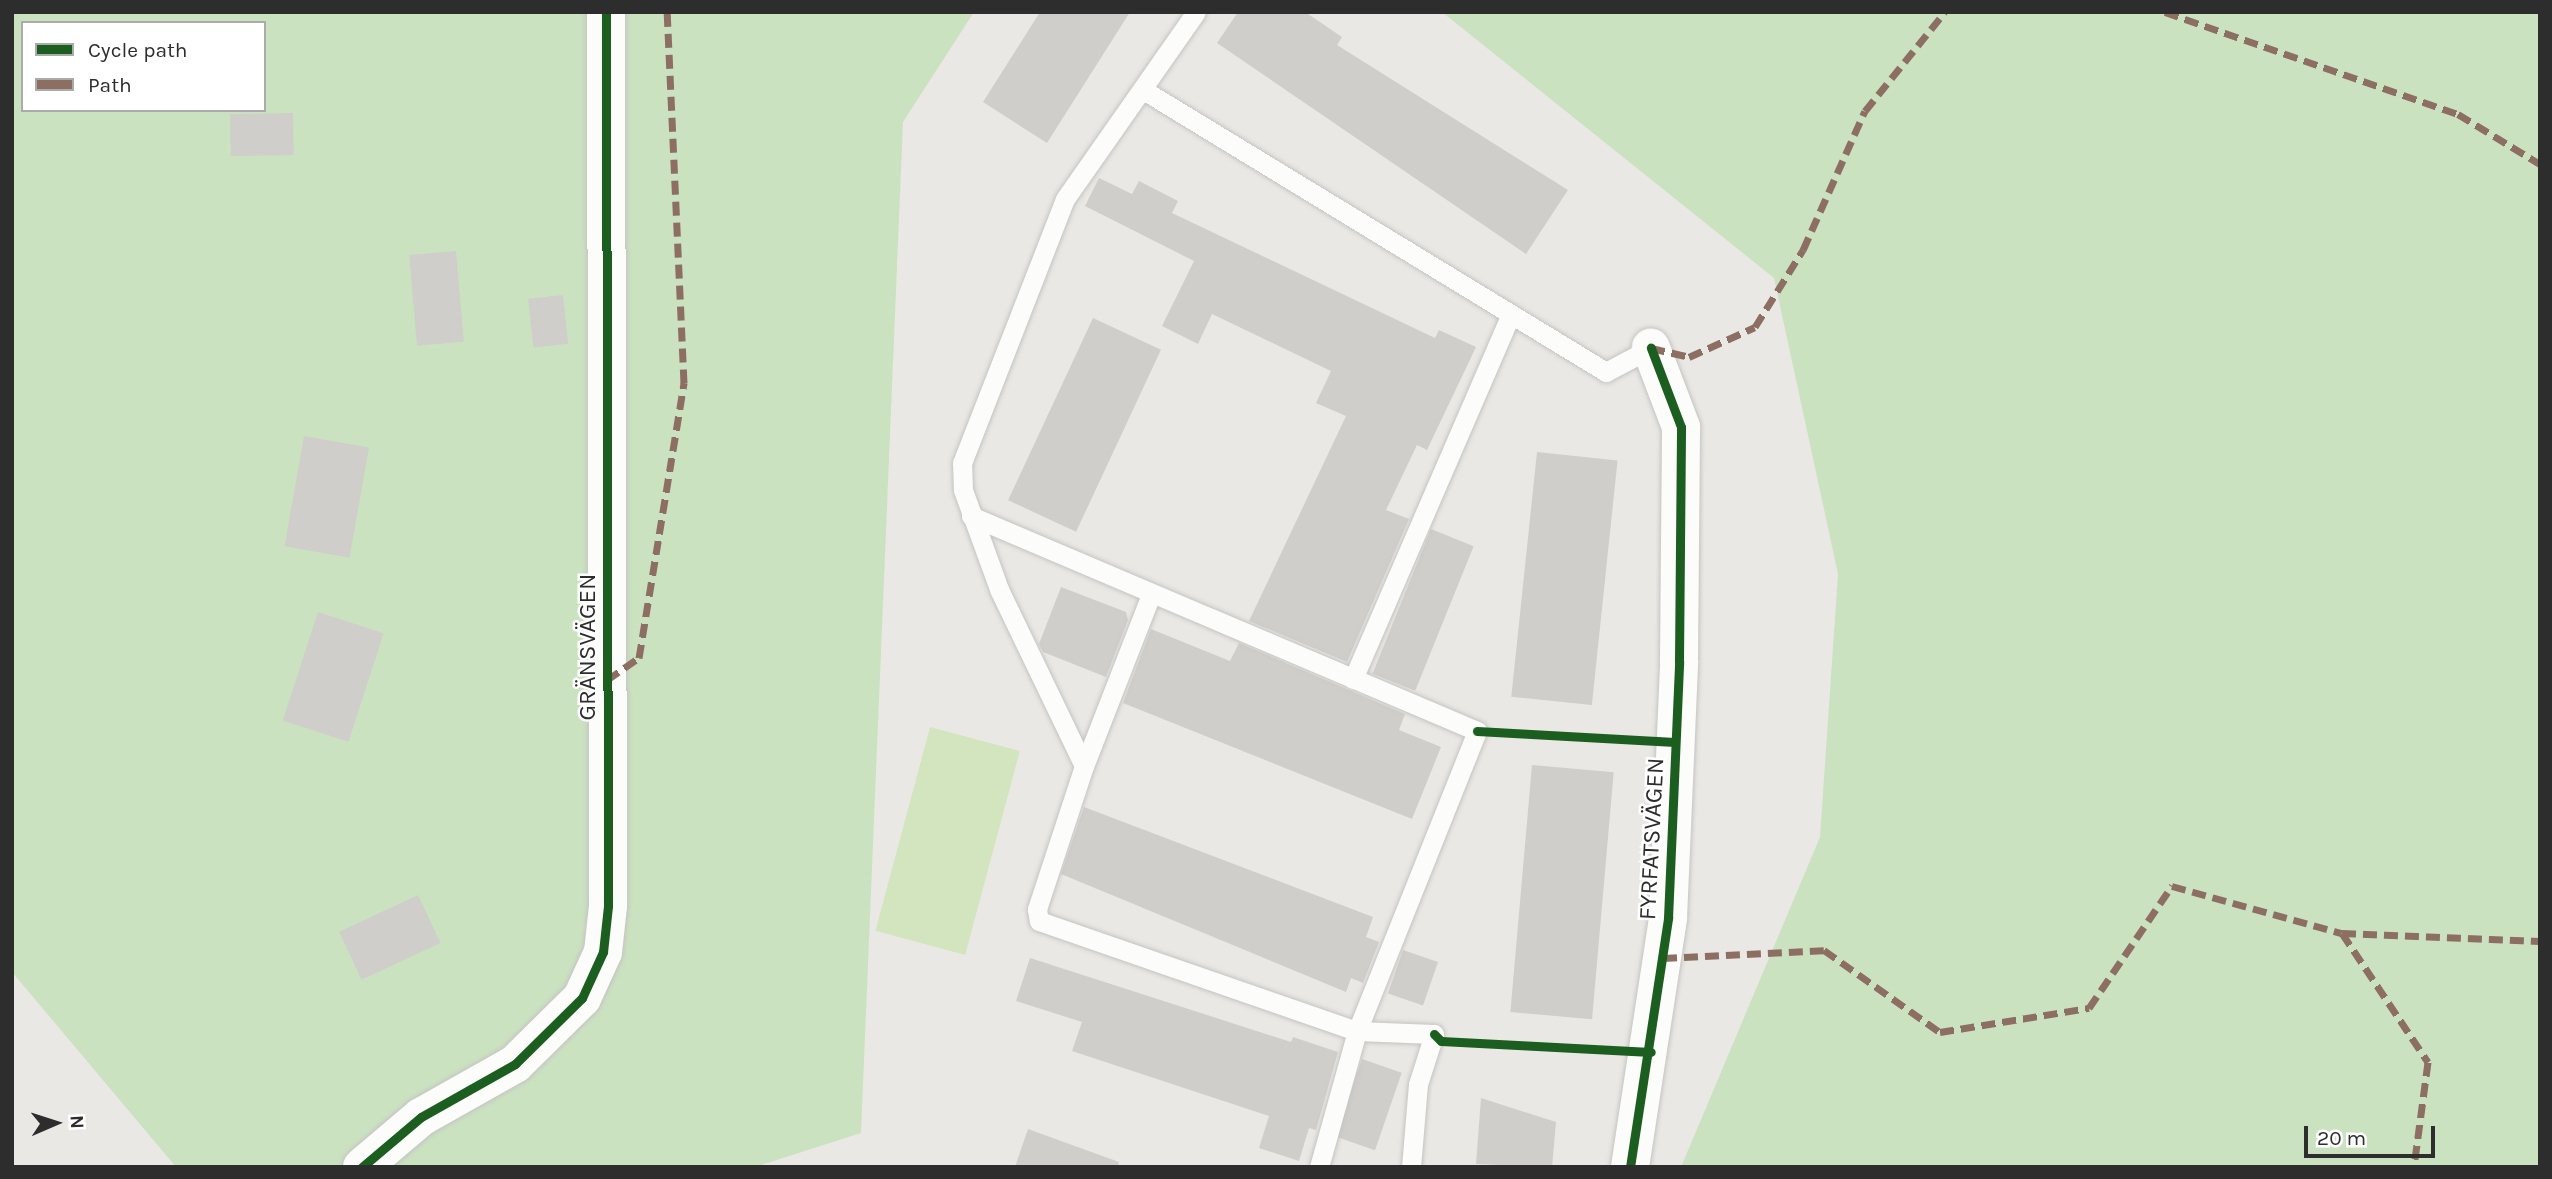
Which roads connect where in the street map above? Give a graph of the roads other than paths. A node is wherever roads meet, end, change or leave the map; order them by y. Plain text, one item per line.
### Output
1 (606, 12) edge
2 (1196, 12) edge
3 (1145, 91) junction
4 (1510, 316) junction
5 (1651, 348) joint
6 (971, 516) junction
7 (1150, 597) junction
8 (1353, 679) junction
9 (1084, 766) junction
10 (1357, 1031) junction
11 (362, 1167) edge
12 (1319, 1167) edge
13 (1411, 1167) edge
14 (1630, 1167) edge

1 - 11 street, GRÄNSVÄGEN
2 - 3 lane
3 - 4 lane
3 - 6 lane
4 - 5 lane
4 - 8 lane
5 - 14 street, FYRFATSVÄGEN
6 - 7 lane
6 - 9 lane
7 - 8 lane
7 - 9 lane
8 - 10 lane
9 - 10 lane
10 - 12 lane
10 - 13 lane

